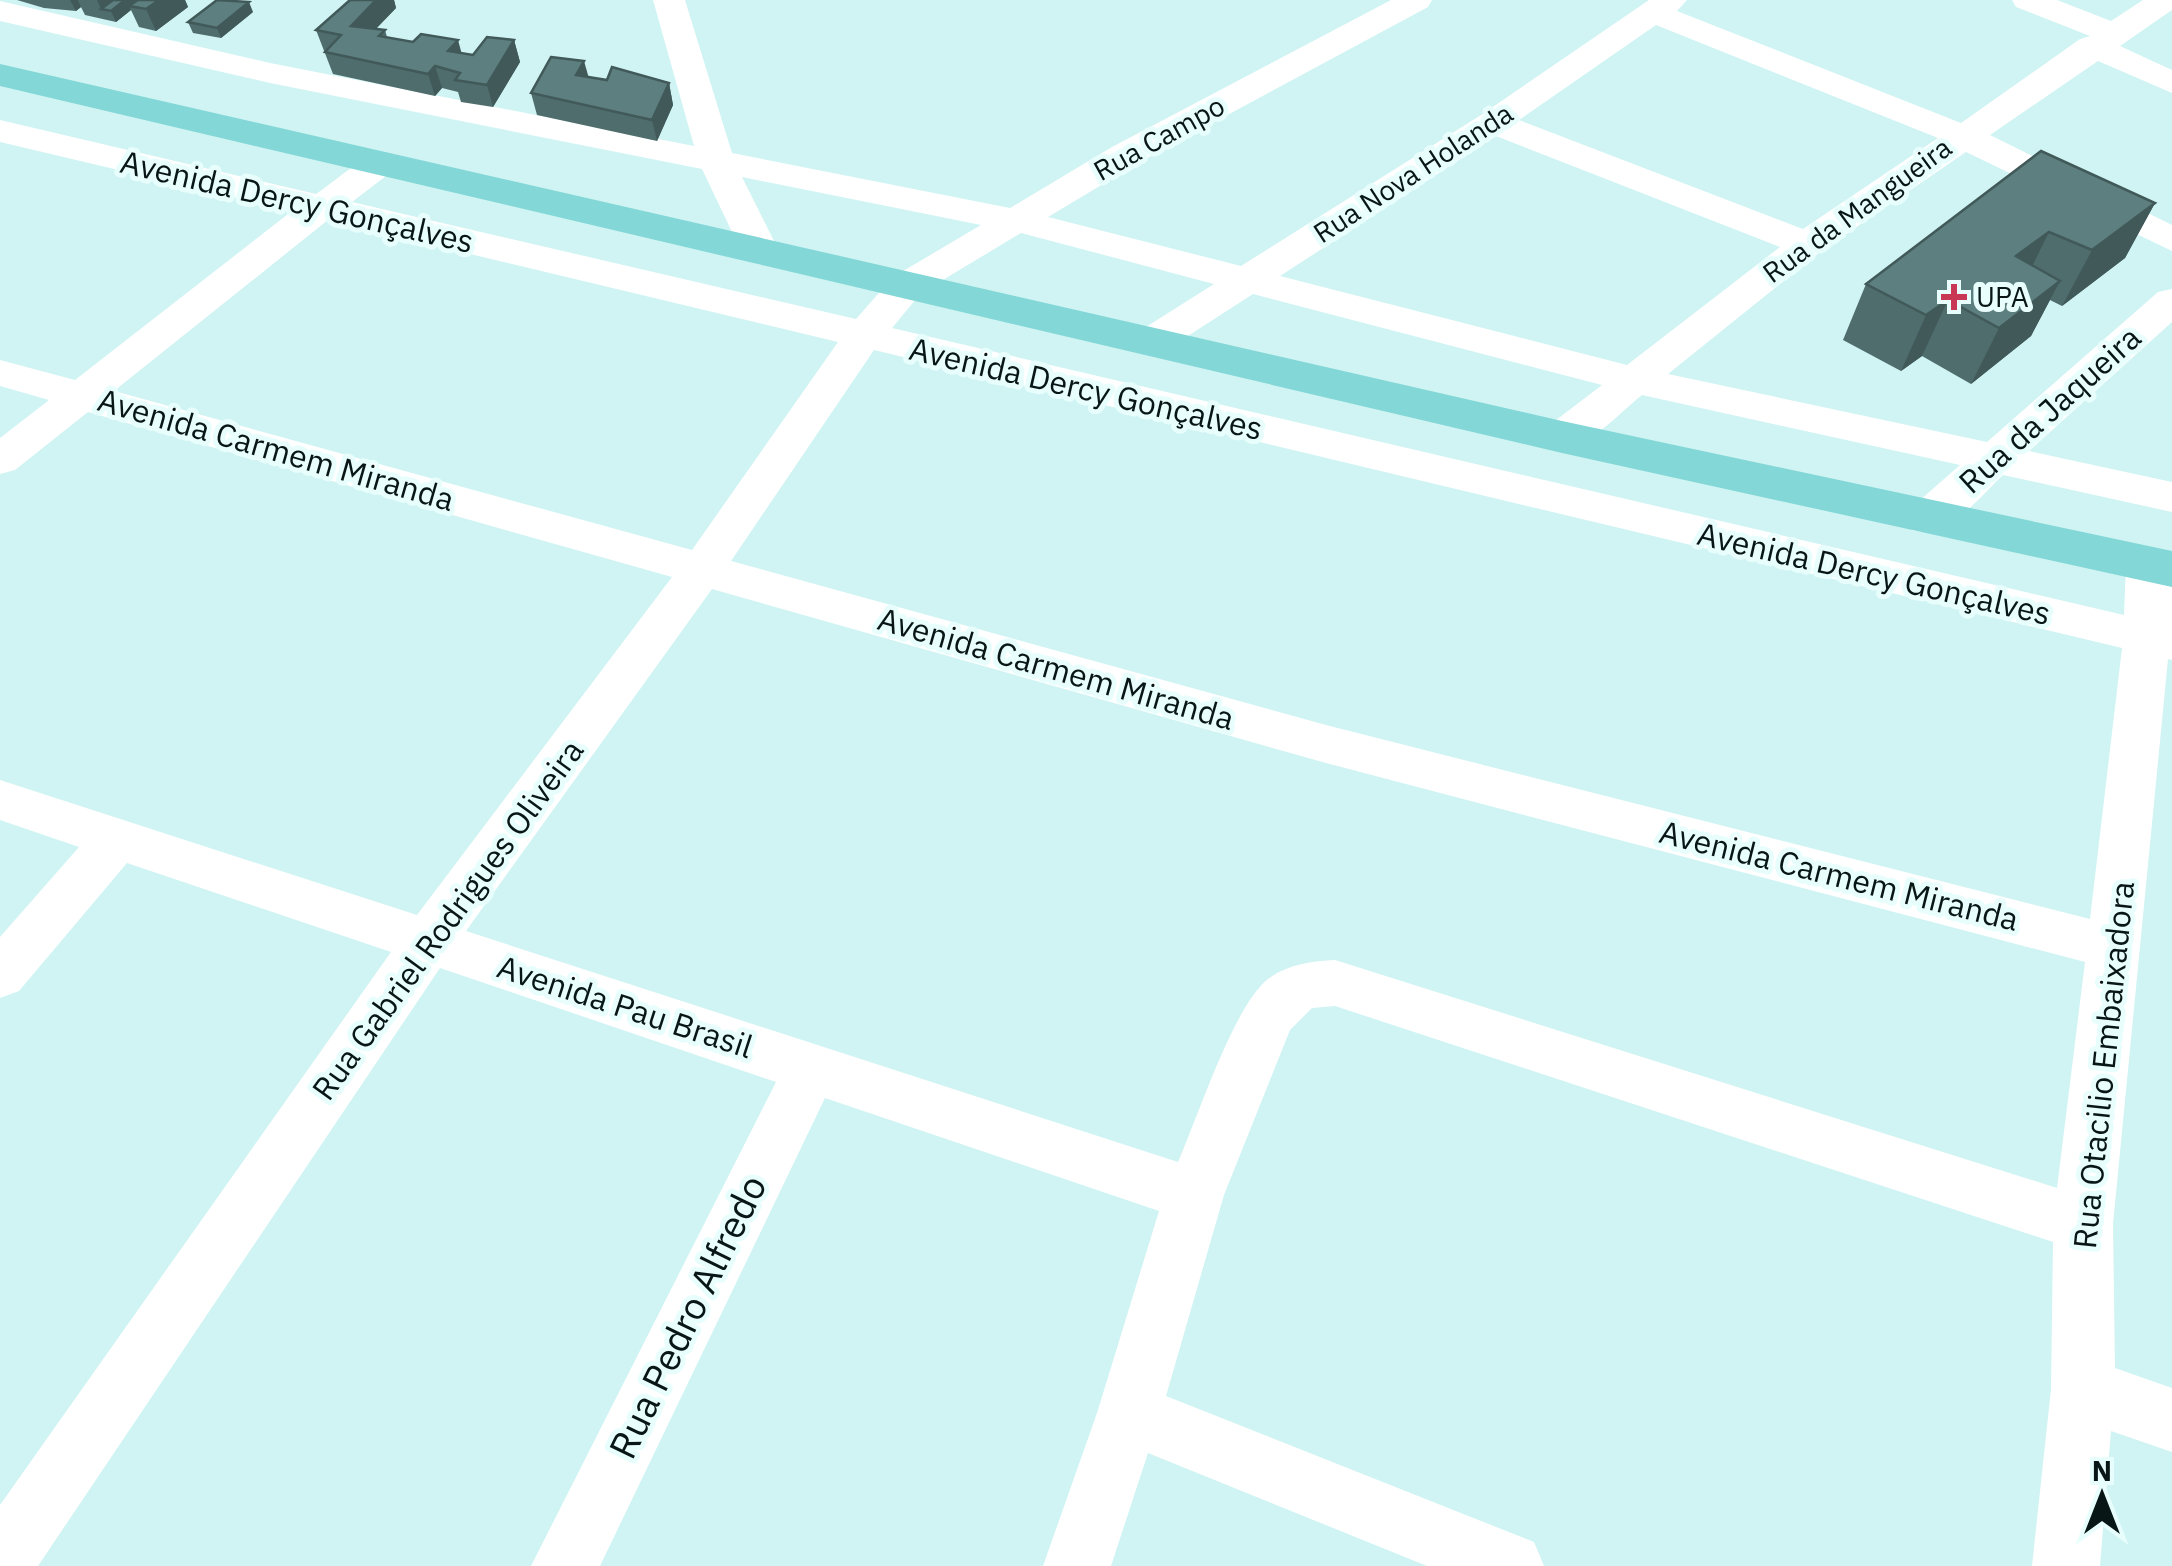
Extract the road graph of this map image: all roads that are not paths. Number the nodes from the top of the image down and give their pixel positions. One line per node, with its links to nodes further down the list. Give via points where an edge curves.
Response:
1 (668, 0): 14 (street)
2 (1416, 0): 16 (street, Rua Campo)
3 (2028, 0): 7 (street)
4 (2164, 0): 7 (street, Rua da Mangueira)
5 (1663, 6): 10 (street, Rua Nova Holanda); 12 (street)
6 (0, 11): 14 (street)
7 (2102, 40): 9 (street); 12 (street, Rua da Mangueira)
8 (0, 75): 13 (main road)
9 (2172, 83)
10 (1493, 122): 18 (street); 20 (street, Rua Nova Holanda)
11 (0, 131): 15 (street, Avenida Dercy Gonçalves)
12 (1961, 135): 17 (street); 18 (street, Rua da Mangueira)
13 (385, 162): 15 (street); 19 (main road)
14 (717, 163): 16 (street); 19 (street)
15 (320, 208): 23 (street, Avenida Dercy Gonçalves); 27 (street)
16 (1015, 220): 20 (street); 21 (street, Rua Campo)
17 (2172, 240)
18 (1806, 244): 26 (street, Rua da Mangueira)
19 (761, 253): 21 (main road)
20 (1248, 280): 24 (street, Rua Nova Holanda); 26 (street)
21 (907, 285): 23 (street, Rua Gabriel Rodrigues Oliveira); 24 (main road)
22 (2172, 301): 29 (street, Rua da Jaqueira)
23 (862, 336): 34 (street, Rua Gabriel Rodrigues Oliveira); 35 (street, Avenida Dercy Gonçalves)
24 (1152, 340): 28 (main road)
25 (0, 374): 27 (street, Avenida Carmem Miranda)
26 (1634, 380): 28 (street, Rua da Mangueira); 29 (street)
27 (80, 395): 30 (street); 34 (street, Avenida Carmem Miranda)
28 (1562, 437): 32 (main road)
29 (1996, 458): 31 (street); 32 (street, Rua da Jaqueira)
30 (0, 460)
31 (2172, 497)
32 (1927, 519): 33 (main road)
33 (2160, 566): 35 (street, Rua Otacilio Embaixadora)
34 (701, 571): 38 (street, Rua Gabriel Rodrigues Oliveira); 39 (street, Avenida Carmem Miranda, via 1326,744)
35 (2160, 640): 39 (street, Rua Otacilio Embaixadora)
36 (0, 800): 37 (street, Avenida Pau Brasil)
37 (117, 839): 38 (street, Avenida Pau Brasil); 40 (street)
38 (428, 942): 41 (street, Avenida Pau Brasil); 47 (street, Rua Gabriel Rodrigues Oliveira)
39 (2116, 948): 43 (street, Rua Otacilio Embaixadora)
40 (0, 975)
41 (811, 1069): 42 (street, Avenida Pau Brasil); 48 (street, Rua Pedro Alfredo)
42 (1194, 1196): 43 (street, via 1268,1016 1284,994 1334,983); 45 (street)
43 (2084, 1224): 44 (street, Rua Otacilio Embaixadora)
44 (2083, 1389): 46 (street); 51 (street, Rua Otacilio Embaixadora)
45 (1129, 1413): 49 (street); 50 (street)
46 (2172, 1420)
47 (0, 1563)
48 (564, 1566)
49 (1078, 1566)
50 (1510, 1566)
51 (2066, 1566)

